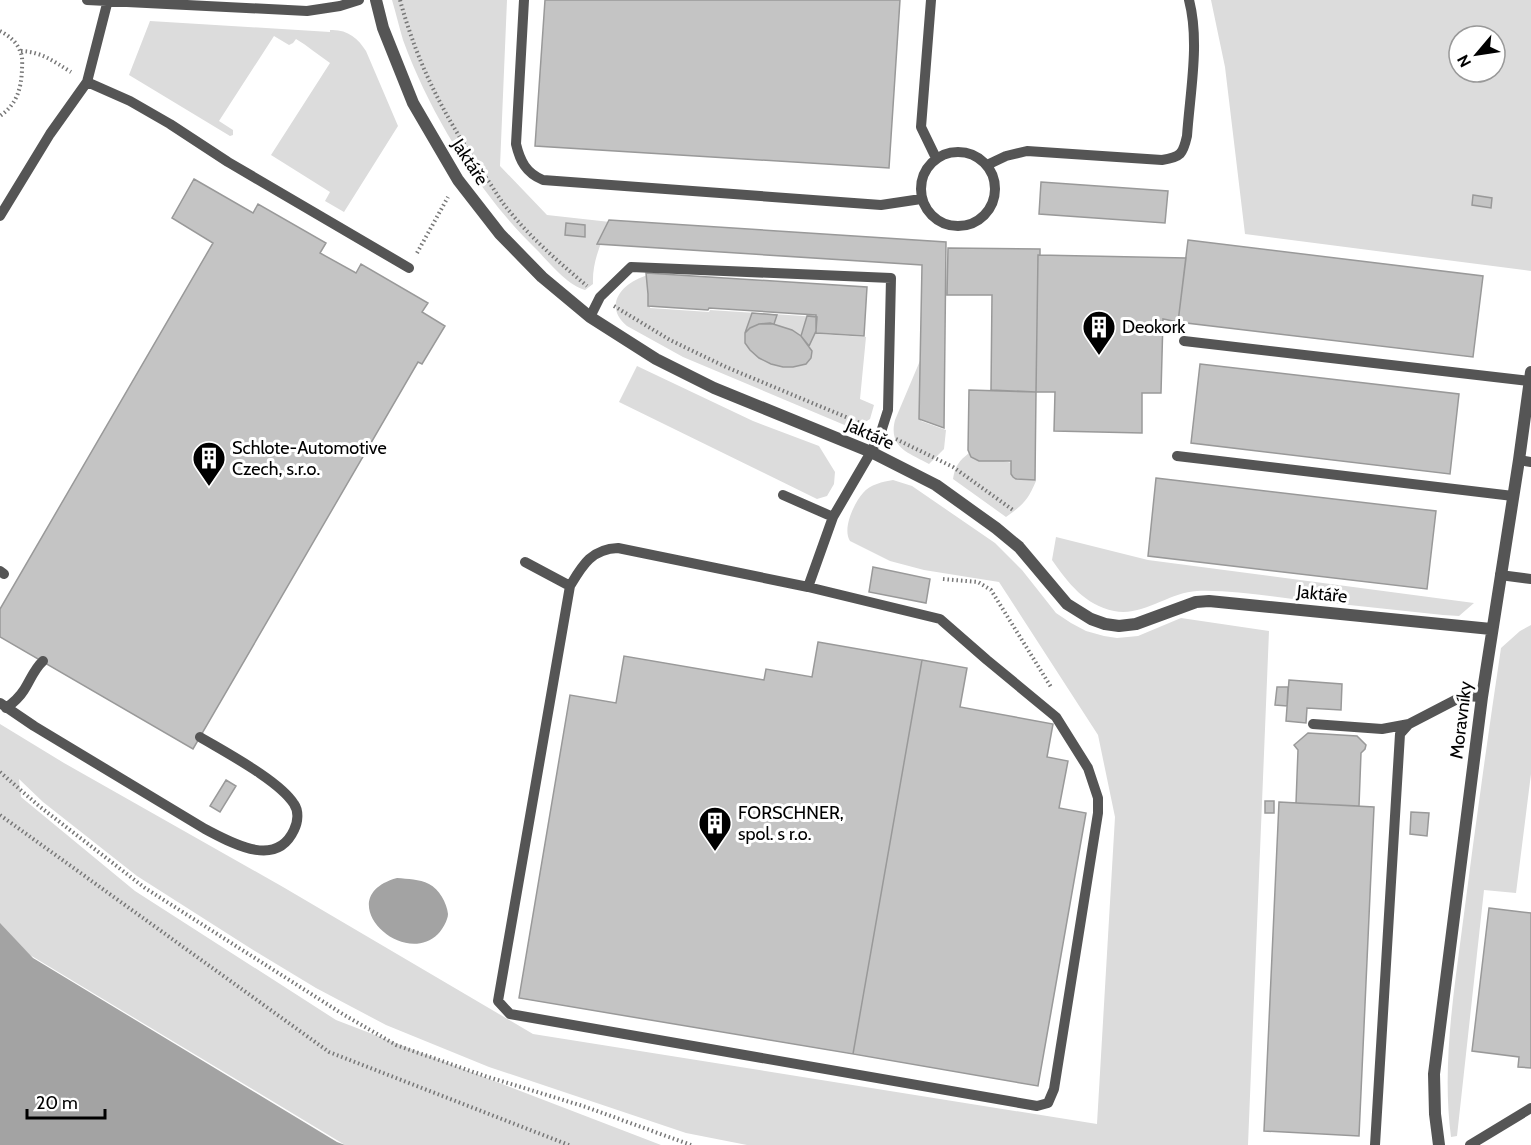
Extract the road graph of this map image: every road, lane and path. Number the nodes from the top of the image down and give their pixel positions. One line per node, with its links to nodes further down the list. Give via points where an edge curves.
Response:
1 (87, 0): 8 (lane)
2 (359, 0): 8 (lane, via 307,11)
3 (376, 0): 16 (street, Jaktáře, via 413,103)
4 (400, 0): 14 (path, via 430,84)
5 (524, 0): 17 (lane, via 516,144 519,157 534,177 881,205)
6 (931, 0): 13 (lane, via 921,127)
7 (1189, 0): 15 (lane, via 1195,35 1187,136 1180,155 1162,160 1027,151)
8 (108, 1): 11 (lane)
9 (0, 31): 10 (path)
10 (21, 51): 11 (path, via 46,56); 12 (path, via 21,87)
11 (87, 82): 18 (lane); 19 (lane, via 160,118)
12 (0, 116)
13 (936, 158): 15 (lane, via 954,151 968,152); 17 (lane, via 923,173)
14 (474, 159): 16 (path); 20 (path, via 510,213)
15 (987, 165): 17 (lane, via 993,176 993,200 980,219 969,225 945,224 935,219)
16 (458, 180): 19 (path); 21 (street, Jaktáře, via 500,234 542,277)
17 (921, 199)
18 (0, 216)
19 (409, 268)
20 (600, 297): 21 (lane); 24 (path, via 670,340); 24 (lane, via 631,267 891,278 888,410)
21 (590, 317): 25 (street, Jaktáře, via 656,359 714,388)
22 (1184, 341): 23 (lane)
23 (1530, 377): 27 (street, Moravníky)
24 (881, 432): 25 (lane); 30 (path, via 953,466)
25 (871, 452): 31 (lane); 38 (street, Jaktáře, via 936,485 996,528 1019,547 1067,604 1105,624 1136,624 1197,602 1209,602)
26 (1177, 456): 29 (lane)
27 (1525, 461): 29 (street, Moravníky)
28 (783, 495): 31 (lane)
29 (1513, 496): 33 (street, Moravníky)
30 (1012, 510)
31 (833, 517): 37 (lane)
32 (525, 562): 36 (lane)
33 (1500, 575): 35 (lane); 38 (street, Moravníky)
34 (943, 579): 42 (path, via 978,582 991,590 1054,691)
35 (1531, 579)
36 (570, 586): 37 (lane, via 591,557 607,548 618,548); 42 (lane, via 498,1001 510,1014 1037,1106 1048,1103 1054,1089 1098,813 1098,798 1088,768)
37 (808, 586): 42 (lane, via 940,619)
38 (1491, 629): 40 (street, Moravníky)
39 (43, 661): 41 (lane, via 23,692)
40 (1482, 697): 44 (lane, via 1463,696); 52 (street, Moravníky, via 1434,1074)
41 (3, 706): 45 (lane, via 234,844 260,852 284,844 295,830 296,806 261,775)
42 (1051, 712)
43 (1313, 724): 44 (lane, via 1382,729)
44 (1409, 724): 51 (lane, via 1400,734)
45 (200, 737)
46 (0, 772): 50 (path, via 145,888 396,1045)
47 (0, 815): 49 (path, via 328,1052)
48 (1531, 1108): 53 (lane)
49 (569, 1145)
50 (691, 1145)
51 (1375, 1145)
52 (1439, 1145)
53 (1470, 1145)

